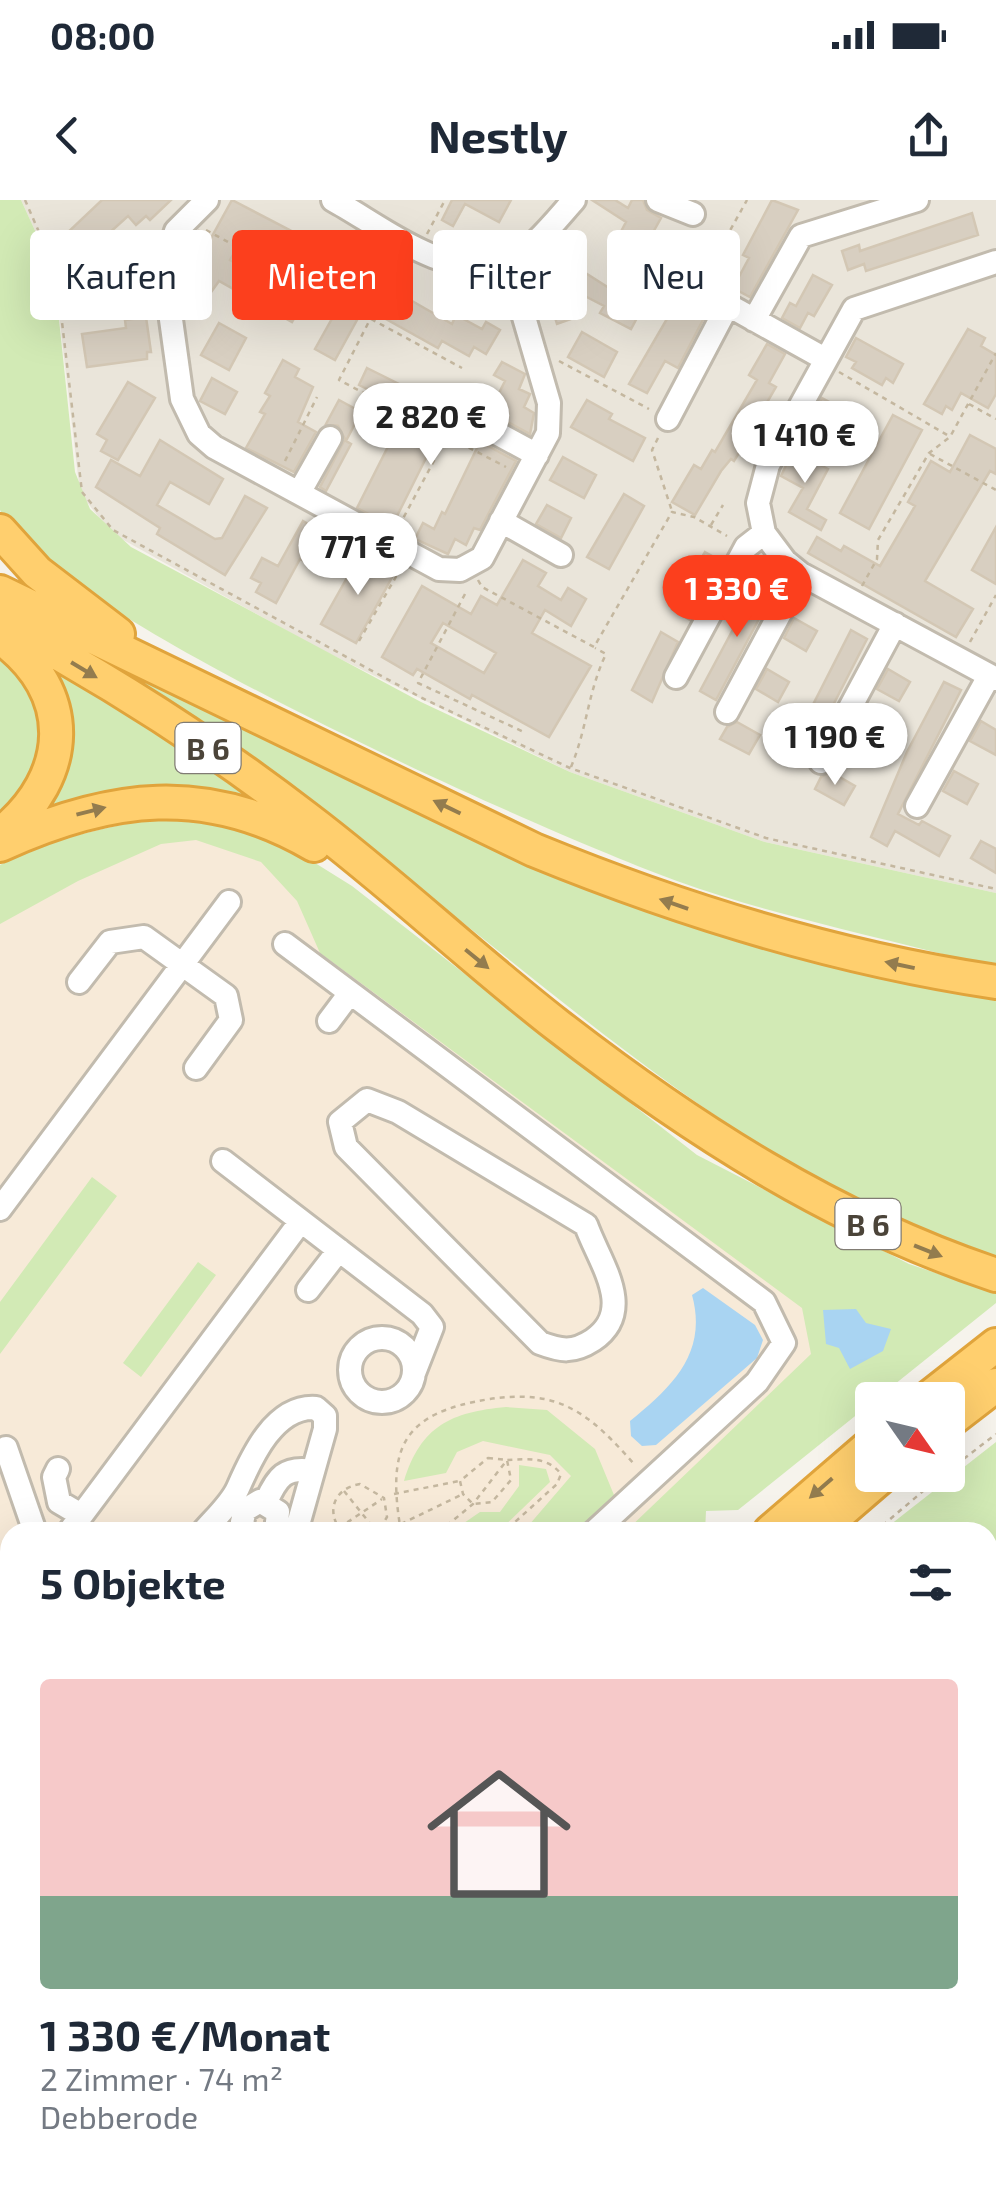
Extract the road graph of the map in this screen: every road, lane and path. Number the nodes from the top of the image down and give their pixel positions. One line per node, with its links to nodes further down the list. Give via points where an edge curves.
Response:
1 (25, 200): 68 (path, via 56,271 82,492 102,520 316,643)
2 (207, 200): 11 (street)
3 (333, 200): 9 (street)
4 (445, 200): 14 (path)
5 (574, 200): 12 (street)
6 (658, 200): 10 (street)
7 (747, 200): 13 (path)
8 (917, 200): 23 (street, via 802,236)
9 (356, 212): 11 (path, via 316,290); 14 (street)
10 (693, 214)
11 (187, 220): 39 (street, via 168,246 164,269 188,417 214,447)
12 (542, 230)
13 (730, 230)
14 (415, 245): 15 (path); 16 (street)
15 (413, 248)
16 (433, 252)
17 (996, 262): 25 (street, via 863,302)
18 (740, 312): 23 (street)
19 (369, 320): 38 (path, via 339,380)
20 (372, 320): 27 (path)
21 (525, 320): 26 (street)
22 (720, 320): 32 (street)
23 (754, 320): 25 (street)
24 (996, 353): 29 (path)
25 (824, 361): 33 (path); 47 (street, via 760,484)
26 (538, 364): 32 (path, via 554,358); 36 (street, via 550,418)
27 (462, 368)
28 (317, 397): 39 (path)
29 (968, 404): 31 (path); 33 (path)
30 (465, 416): 36 (street)
31 (996, 418)
32 (668, 419): 43 (path, via 652,450)
33 (950, 437): 35 (path)
34 (330, 438): 41 (street)
35 (928, 453): 40 (path); 55 (path, via 878,540 877,558)
36 (537, 455): 38 (street)
37 (436, 457): 48 (path)
38 (525, 478): 44 (street)
39 (275, 480): 41 (street)
40 (996, 490)
41 (299, 493): 48 (street)
42 (723, 505): 45 (path)
43 (672, 512): 45 (path); 60 (path)
44 (501, 522): 49 (street); 50 (street, via 482,558)
45 (710, 526): 47 (path)
46 (0, 531): 63 (highway, via 37,572)
47 (755, 540): 51 (street); 62 (street)
48 (399, 549): 50 (street, via 439,569); 59 (path)
49 (561, 555)
50 (470, 566): 60 (path, via 482,587)
51 (801, 574): 55 (street); 65 (street)
52 (0, 592): 63 (highway, B 6)
53 (466, 594): 66 (path, via 418,683)
54 (996, 595): 61 (path)
55 (853, 602): 57 (street)
56 (0, 621): 73 (highway, B 6, one-way to 73, via 200,742 308,819)
57 (894, 624): 61 (street); 67 (street)
58 (0, 637): 70 (highway, via 32,664 56,722 53,768 44,790)
59 (360, 641)
60 (594, 647): 68 (path, via 606,654)
61 (960, 660): 64 (street)
62 (676, 676)
63 (172, 677): 78 (highway, B 6, one-way to 63, via 768,933 610,881)
64 (992, 678): 69 (street)
65 (727, 712)
66 (526, 732)
67 (821, 762)
68 (570, 768): 72 (path, via 766,838)
69 (918, 806)
70 (0, 835)
71 (0, 846): 73 (highway, one-way to 73, via 45,825 122,804 218,806 283,827)
72 (996, 888)
73 (401, 898): 88 (highway, B 6, one-way to 88, via 555,1024 691,1122 874,1228)
74 (229, 902): 76 (street)
75 (285, 944): 79 (street)
76 (182, 965): 77 (street, via 144,936 110,942); 81 (street, via 226,996 230,1020); 84 (street)
77 (79, 982)
78 (996, 982)
79 (350, 992): 80 (street); 83 (street)
80 (329, 1021)
81 (196, 1068)
82 (223, 1161): 85 (street)
83 (617, 1192): 86 (street); 105 (street, via 764,1302 784,1342 756,1382)
84 (0, 1209)
85 (301, 1222): 87 (street); 117 (street)
86 (586, 1225): 86 (street, via 614,1284 615,1308 604,1332 562,1351 540,1344 366,1168 346,1147 340,1122 367,1100 398,1112)
87 (338, 1250): 89 (street); 90 (street)
88 (996, 1274)
89 (308, 1290)
90 (406, 1302): 91 (street); 93 (street, via 432,1326)
91 (362, 1344): 93 (street, via 382,1337 402,1344); 93 (street, via 349,1372 366,1398 397,1398)
92 (996, 1345): 94 (highway)
93 (414, 1373)
94 (949, 1382)
95 (996, 1384): 96 (highway)
96 (965, 1409)
97 (996, 1434): 99 (path)
98 (6, 1448): 115 (street)
99 (965, 1458)
100 (855, 1459): 127 (highway, one-way to 127)
101 (507, 1460): 104 (path, via 488,1458); 112 (path); 112 (path, via 511,1480 492,1502); 125 (path, via 545,1460 561,1474)
102 (58, 1469): 116 (street, via 60,1502)
103 (313, 1472): 114 (street); 114 (street, via 284,1472); 114 (street, via 324,1416 299,1407 243,1471)
104 (460, 1481): 109 (path); 110 (path)
105 (650, 1481): 109 (path, via 572,1409 516,1396 457,1404 428,1416 398,1456); 126 (street)
106 (343, 1490): 111 (path, via 360,1484); 113 (path); 118 (path, via 333,1504)
107 (863, 1492): 128 (highway)
108 (922, 1492): 129 (path)
109 (394, 1494): 122 (path)
110 (462, 1494): 112 (path); 123 (path)
111 (384, 1498): 113 (path); 121 (path)
112 (474, 1504): 124 (path)
113 (361, 1512): 119 (path); 120 (path)
114 (267, 1519)
115 (31, 1522)
116 (74, 1522)
117 (76, 1522)
118 (338, 1522)
119 (350, 1522)
120 (370, 1522)
121 (384, 1522)
122 (399, 1522)
123 (403, 1522)
124 (452, 1522)
125 (515, 1522)
126 (605, 1522)
127 (782, 1522)
128 (829, 1522)
129 (888, 1522)

